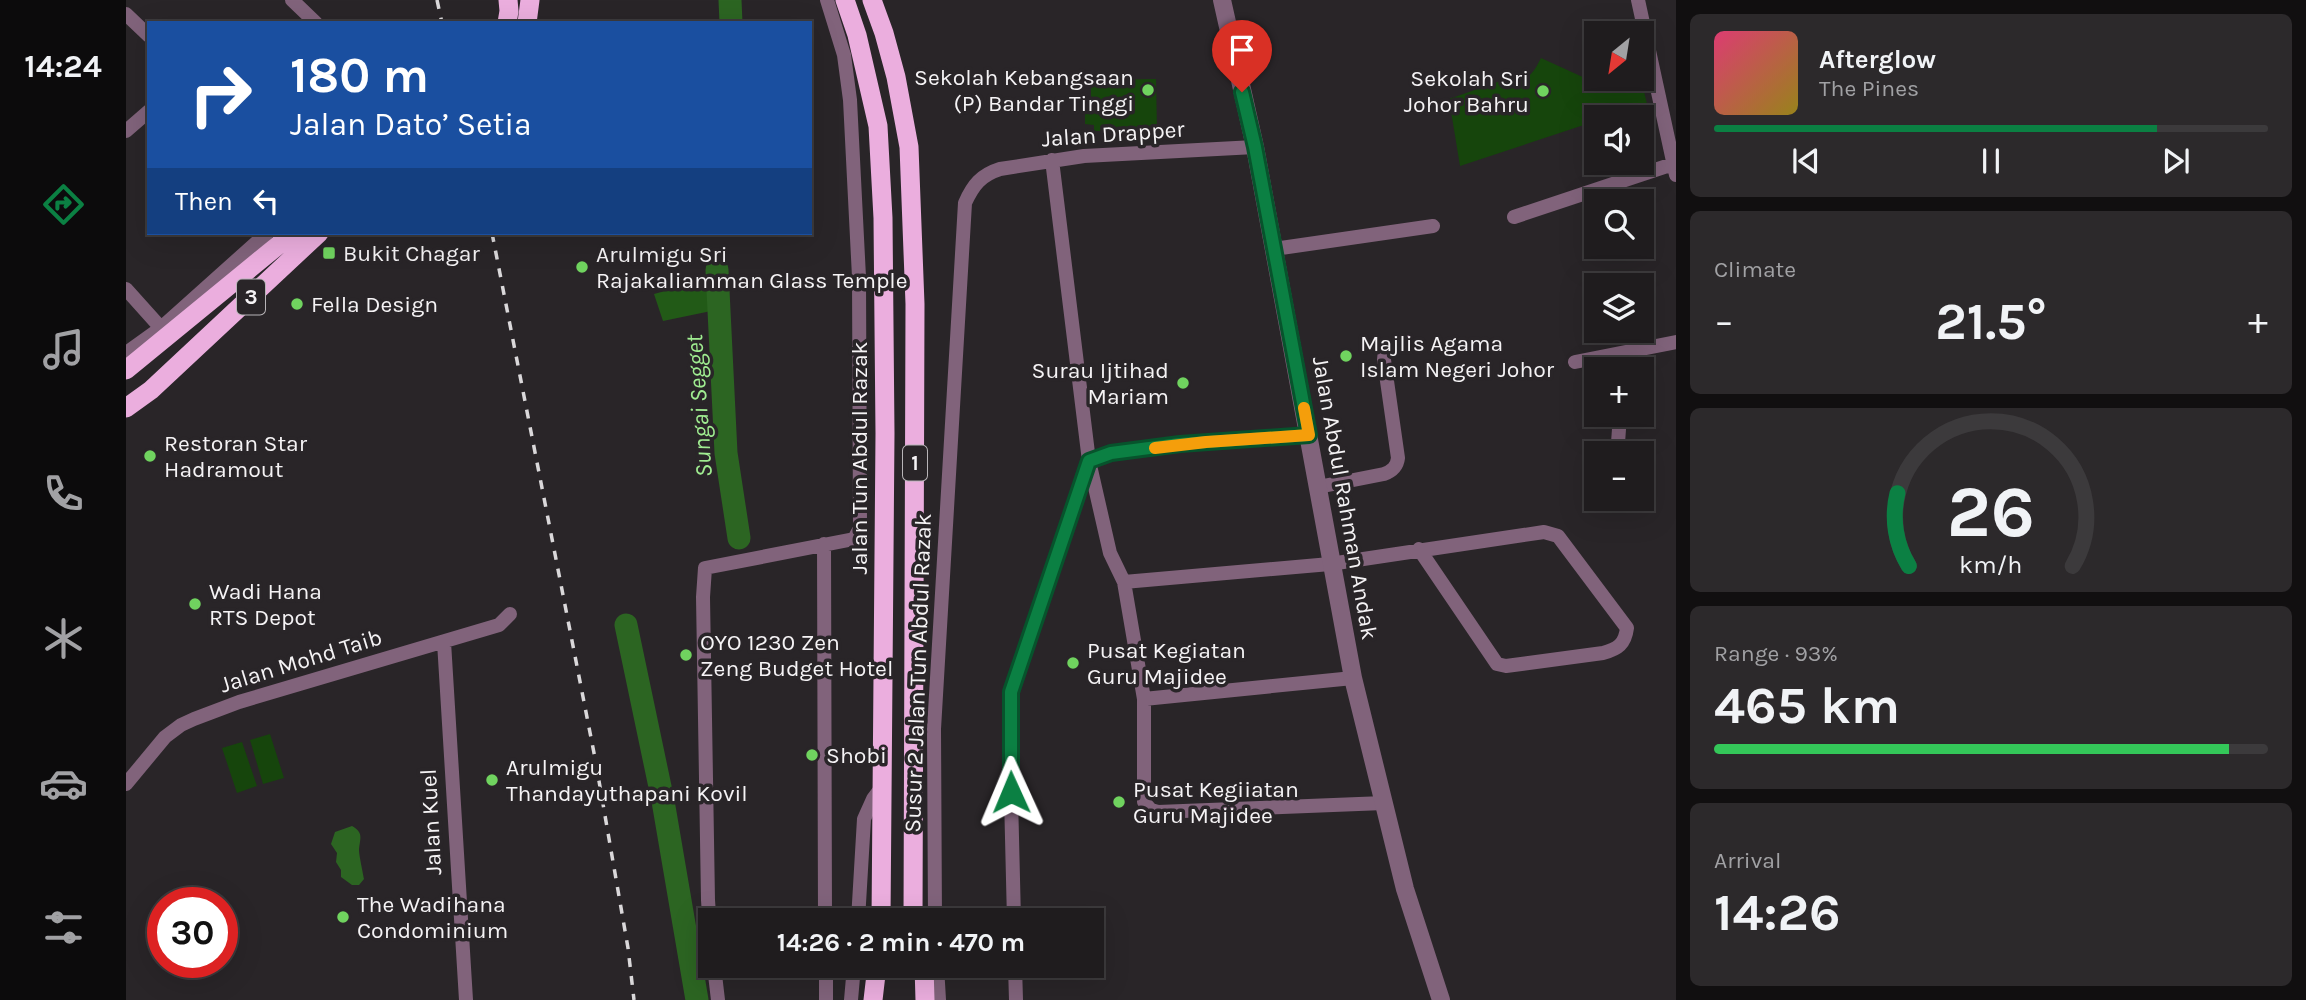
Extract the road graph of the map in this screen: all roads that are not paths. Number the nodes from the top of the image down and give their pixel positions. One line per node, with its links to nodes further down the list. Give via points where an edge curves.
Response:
1 (292, 0): 10 (street)
2 (508, 0): 11 (highway)
3 (530, 0): 12 (highway)
4 (827, 0): 23 (street, via 844,55 850,100)
5 (845, 0): 21 (highway, Jalan Tun Abdul Razak / 1, via 878,126)
6 (872, 0): 56 (highway, 1, via 884,33 909,147 915,304)
7 (1223, 0): 16 (street, Jalan Abdul Rahman Andak)
8 (1637, 0): 18 (street)
9 (126, 14): 13 (street)
10 (314, 21)
11 (507, 21)
12 (527, 21)
13 (147, 34)
14 (147, 113): 15 (street)
15 (126, 131)
16 (1255, 147): 17 (street, Jalan Drapper); 27 (street, Jalan Abdul Rahman Andak)
17 (1052, 160): 19 (street, Jalan Drapper, via 1000,169); 43 (street)
18 (1675, 170): 20 (street)
19 (978, 180): 63 (street, Susur 2 Jalan Tun Abdul Razak, via 965,203 962,232 934,729)
20 (1514, 217)
21 (883, 218): 23 (street); 30 (highway, Jalan Tun Abdul Razak / 1)
22 (1433, 226): 27 (street)
23 (857, 234): 31 (street)
24 (265, 235): 33 (street)
25 (291, 235): 28 (highway, 3)
26 (317, 235): 29 (highway, 3)
27 (1274, 249): 42 (street, Jalan Abdul Rahman Andak)
28 (265, 256): 29 (highway, via 278,258); 40 (highway, 3)
29 (279, 271): 41 (highway, 3)
30 (884, 281): 31 (street); 54 (highway, Jalan Tun Abdul Razak / 1)
31 (859, 282): 45 (street, via 860,528 854,539)
32 (126, 289): 33 (street)
33 (162, 328): 36 (street)
34 (1406, 342): 44 (street, via 1385,350 1384,360 1397,464 1384,474)
35 (1676, 342): 37 (street)
36 (126, 353)
37 (1630, 357)
38 (1575, 362): 39 (street)
39 (1584, 362)
40 (126, 370)
41 (126, 408)
42 (1309, 435): 43 (street, via 1180,444 1111,453); 44 (street, Jalan Abdul Rahman Andak)
43 (1089, 461): 48 (street, via 1110,553); 64 (street, via 1011,692)
44 (1318, 487): 47 (street, Jalan Abdul Rahman Andak)
45 (824, 544): 57 (street, via 705,568); 58 (street)
46 (1419, 549): 46 (street, via 1544,532 1558,536 1627,628 1623,643 1603,653 1497,664); 47 (street)
47 (1330, 564): 48 (street); 51 (street, Jalan Abdul Rahman Andak)
48 (1124, 582): 52 (street)
49 (510, 614): 50 (street, Jalan Mohd Taib, via 499,625)
50 (444, 642): 53 (street, Jalan Mohd Taib, via 239,702 181,725 165,737); 74 (street, Jalan Kuel)
51 (1353, 678): 52 (street); 55 (street, Jalan Abdul Rahman Andak)
52 (1144, 699): 55 (street, via 1144,802 1151,810)
53 (126, 784)
54 (883, 786): 59 (street, via 864,819); 60 (highway, Jalan Tun Abdul Razak / 1)
55 (1384, 803): 84 (street, Jalan Abdul Rahman Andak, via 1405,889)
56 (914, 897): 61 (highway, 1); 62 (highway)
57 (709, 908)
58 (825, 908)
59 (859, 908)
60 (881, 908)
61 (914, 908)
62 (917, 908)
63 (935, 908)
64 (1014, 908)
65 (715, 978): 75 (street)
66 (825, 978): 76 (street)
67 (853, 978): 77 (street)
68 (877, 978): 78 (highway)
69 (880, 978): 79 (highway)
70 (913, 978): 80 (highway)
71 (924, 978): 81 (highway)
72 (938, 978): 82 (street)
73 (1015, 978): 83 (street)
74 (466, 1000)
75 (718, 1000)
76 (826, 1000)
77 (851, 1000)
78 (873, 1000)
79 (881, 1000)
80 (913, 1000)
81 (925, 1000)
82 (939, 1000)
83 (1016, 1000)
84 (1441, 1000)

